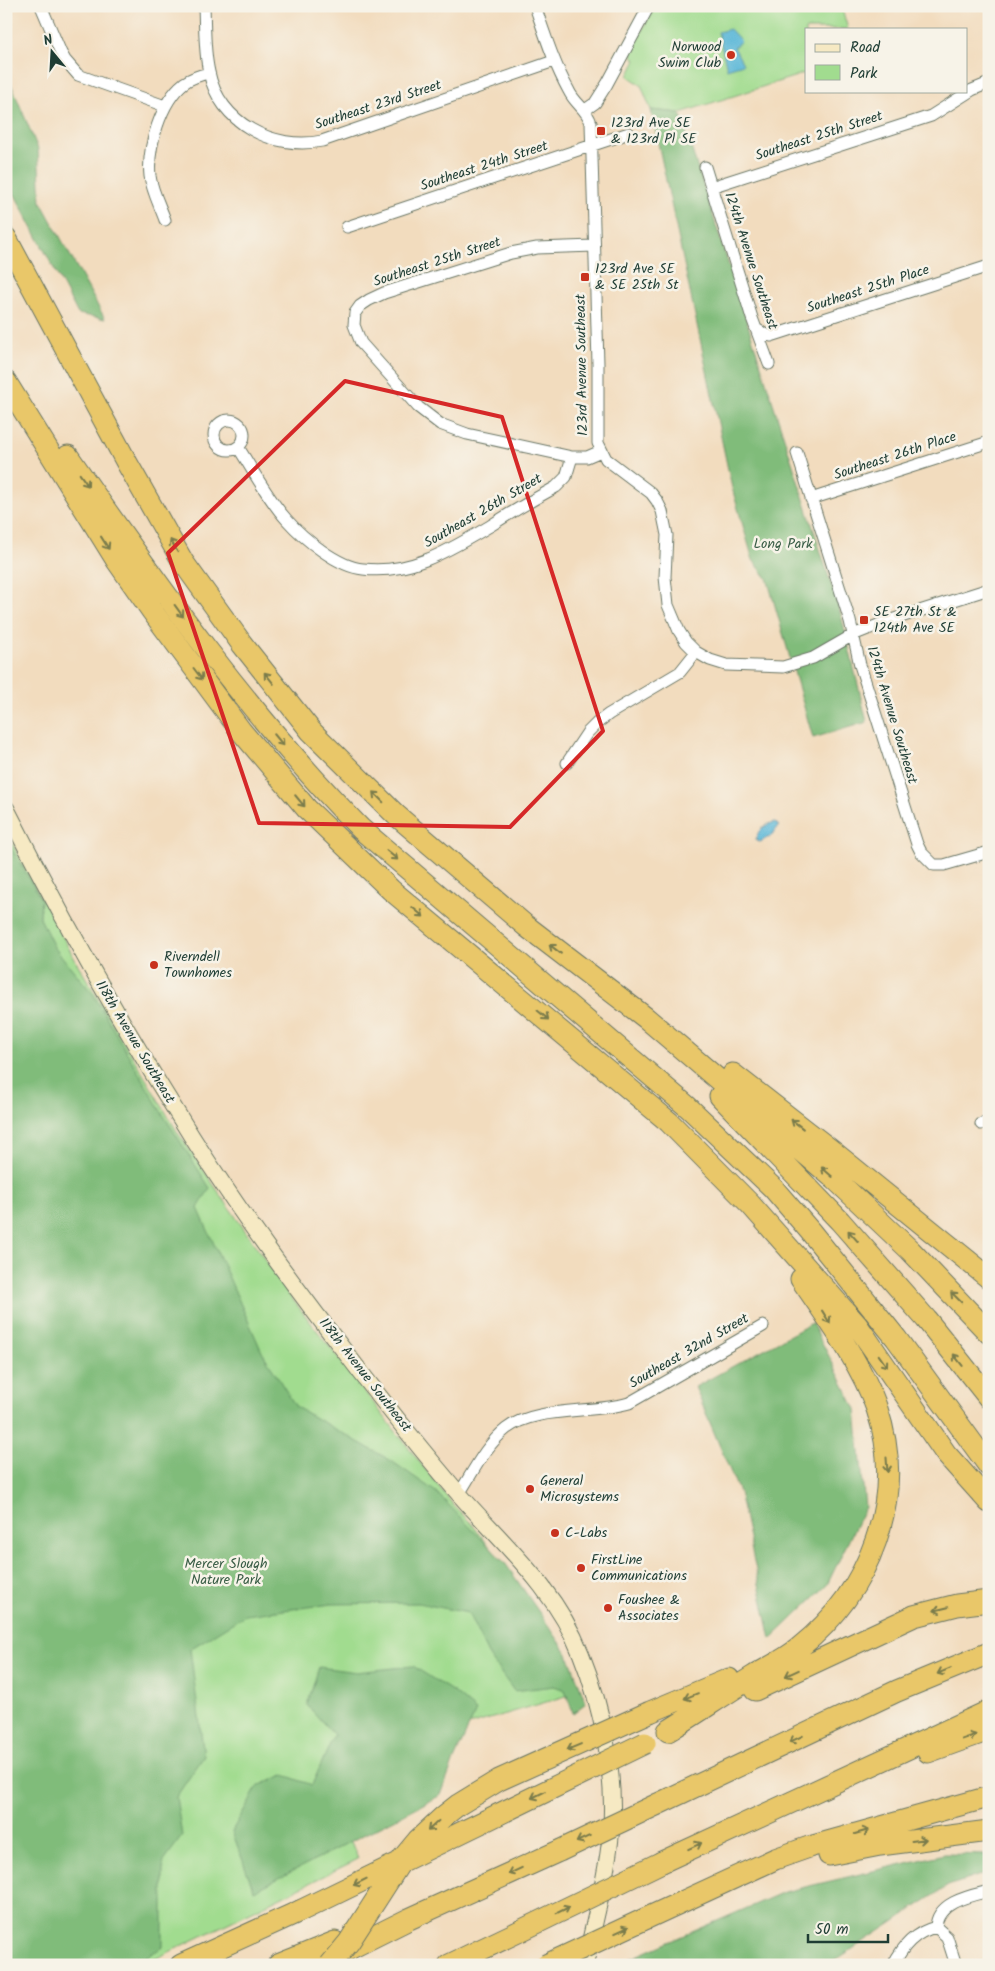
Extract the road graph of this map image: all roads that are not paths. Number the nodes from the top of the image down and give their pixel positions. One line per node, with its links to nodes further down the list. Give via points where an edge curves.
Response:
1 (41, 6): 8 (street, via 65,60 78,74)
2 (204, 6): 6 (street, Southeast 23rd Street)
3 (535, 6): 5 (street, 123rd Avenue Southeast)
4 (649, 6): 9 (street, via 595,102)
5 (554, 61): 6 (street, Southeast 23rd Street, via 306,144 279,141 239,122 220,98); 9 (street, 123rd Avenue Southeast, via 571,95)
6 (209, 73): 8 (street, via 184,83)
7 (989, 84): 13 (street, Southeast 25th Street, via 972,90 931,116)
8 (165, 106): 14 (street, via 158,124 150,170)
9 (585, 110): 11 (street, 123rd Avenue Southeast, via 591,123)
10 (629, 133): 11 (street, Southeast 24th Street)
11 (592, 145): 15 (street, Southeast 24th Street); 17 (street, 123rd Avenue Southeast)
12 (705, 168): 13 (street, 124th Avenue Southeast)
13 (711, 187): 19 (street, 124th Avenue Southeast)
14 (165, 220)
15 (347, 227)
16 (6, 238): 35 (highway, one-way to 16, via 396,815 311,731 242,644 183,562)
17 (594, 246): 25 (street, 123rd Avenue Southeast, via 597,437); 27 (street, Southeast 25th Street, via 536,248 511,253 384,293 360,306 355,313 354,325 361,343 418,406 440,424 467,434)
18 (989, 266): 19 (street, Southeast 25th Place, via 771,336)
19 (758, 330): 20 (street, 124th Avenue Southeast)
20 (769, 364)
21 (6, 368): 44 (highway, one-way to 44, via 205,647 316,783 361,829 688,1107 773,1188 896,1338)
22 (6, 382): 38 (highway, one-way to 38, via 143,598 241,731 307,809 391,890 670,1122)
23 (989, 442): 28 (street, Southeast 26th Place)
24 (238, 448): 27 (street, Southeast 26th Street, via 272,501 302,536 329,554 361,569 380,570 412,565 453,548 556,487 566,477)
25 (601, 451): 27 (street, via 587,457); 31 (street, 123rd Avenue Southeast, via 611,464 651,493 662,511 667,536 665,577 668,605 679,631)
26 (797, 453): 28 (street, 124th Avenue Southeast)
27 (572, 457)
28 (811, 499): 30 (street, 124th Avenue Southeast)
29 (989, 589): 30 (street, 123rd Avenue Southeast)
30 (853, 635): 31 (street, 123rd Avenue Southeast, via 813,658 783,667 726,665); 34 (street, 124th Avenue Southeast, via 922,852 934,865)
31 (696, 652): 32 (street, via 680,672 598,723 587,733)
32 (567, 763)
33 (6, 808): 45 (street, 118th Avenue Southeast, via 100,984 193,1139 282,1268)
34 (989, 852)
35 (593, 979): 36 (highway); 37 (highway, one-way to 35, via 711,1057)
36 (646, 1018): 42 (highway, one-way to 36, via 873,1214); 43 (highway, one-way to 36, via 926,1319 840,1221)
37 (836, 1154): 39 (highway); 40 (highway)
38 (750, 1204): 46 (highway, one-way to 46, via 857,1325 946,1454); 48 (highway, one-way to 48, via 817,1302 867,1384 885,1440 888,1469 881,1528 866,1568)
39 (989, 1264)
40 (989, 1278)
41 (763, 1326): 45 (street, Southeast 32nd Street, via 629,1403 613,1408 544,1414 507,1428 497,1437)
42 (989, 1333)
43 (989, 1398)
44 (988, 1465)
45 (459, 1494): 70 (street, 118th Avenue Southeast, via 514,1552 556,1605 576,1640 597,1702 611,1772 612,1830)
46 (989, 1502)
47 (989, 1601): 52 (highway, one-way to 52, via 906,1619)
48 (827, 1624): 52 (highway, via 798,1650); 66 (highway, one-way to 66, bridge, via 754,1668 499,1780 464,1800 418,1840 403,1858 349,1942)
49 (989, 1653): 59 (highway, one-way to 59, bridge, via 897,1691)
50 (989, 1711): 54 (highway)
51 (989, 1730): 54 (highway, one-way to 51)
52 (668, 1731): 58 (highway, one-way to 58, bridge)
53 (989, 1797): 57 (highway, one-way to 53, via 809,1847)
54 (728, 1831): 61 (highway, one-way to 54, bridge)
55 (989, 1831): 57 (highway, one-way to 55, via 773,1870 846,1851)
56 (989, 1891): 60 (street, via 955,1900 940,1915)
57 (686, 1900): 69 (highway, one-way to 57, bridge)
58 (300, 1911): 62 (highway); 63 (highway)
59 (409, 1919): 64 (highway, bridge, via 373,1928); 65 (highway, bridge)
60 (936, 1927): 71 (street, via 913,1937); 72 (street, via 946,1937)
61 (520, 1932): 67 (highway); 68 (highway)
62 (181, 1965)
63 (215, 1965)
64 (278, 1965)
65 (317, 1965)
66 (330, 1965)
67 (449, 1965)
68 (458, 1965)
69 (546, 1965)
70 (585, 1965)
71 (893, 1965)
72 (956, 1965)

